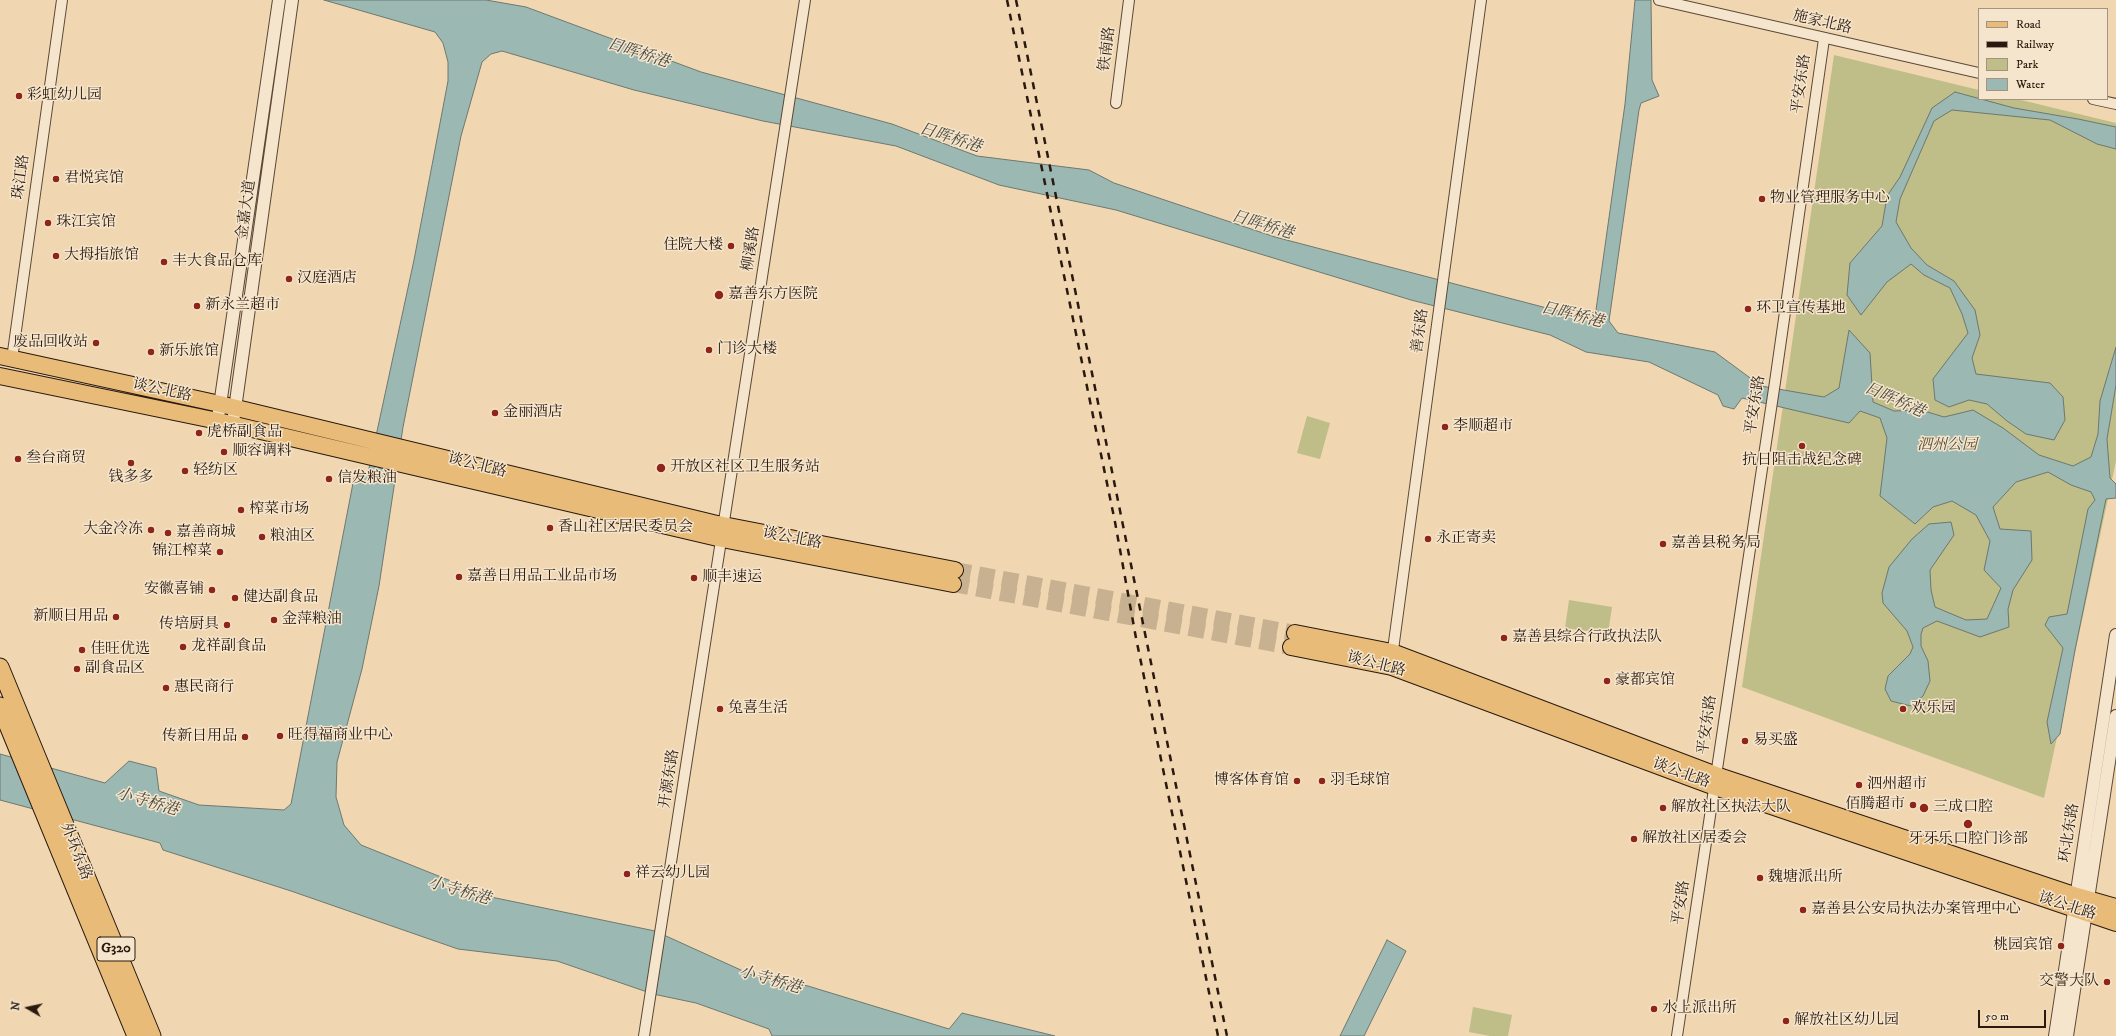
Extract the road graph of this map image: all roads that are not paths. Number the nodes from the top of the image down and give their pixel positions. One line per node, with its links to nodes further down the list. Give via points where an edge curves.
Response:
1 (62, 0): 13 (street, 珠江路)
2 (279, 0): 15 (street, 金嘉大道)
3 (805, 0): 18 (street, 柳溪路)
4 (1129, 0): 11 (street, 铁南路)
5 (1481, 0): 22 (street, 善东路)
6 (1662, 1): 8 (street, 施家北路)
7 (292, 2): 15 (street, 金嘉大道)
8 (1824, 39): 9 (street, 施家北路); 27 (street, 平安东路)
9 (1978, 74)
10 (2098, 100): 12 (street)
11 (1116, 103)
12 (2116, 104)
13 (6, 357): 15 (main road, 谈公北路)
14 (0, 376): 16 (main road, 谈公北路)
15 (228, 406): 16 (street, 金嘉大道); 17 (main road, 谈公北路)
16 (225, 423): 17 (main road, 谈公北路)
17 (367, 448): 18 (main road, 谈公北路)
18 (723, 532): 19 (main road, 谈公北路); 34 (street, 开源东路)
19 (954, 577)
20 (2116, 635): 29 (street, 环北东路)
21 (1293, 640): 22 (main road, 谈公北路)
22 (1392, 659): 27 (main road, 谈公北路)
23 (0, 667): 26 (highway, 外环东路 / G320)
24 (0, 706): 26 (highway, 外环东路 / G320)
25 (2116, 716): 29 (street, 环北东路)
26 (15, 722): 28 (highway, 外环东路 / G320)
27 (1716, 781): 29 (main road, 谈公北路); 35 (street, 平安路)
28 (72, 863): 32 (highway, 外环东路 / G320); 33 (highway, 外环东路 / G320)
29 (2081, 905): 30 (main road, 谈公北路); 31 (main road, 谈公北路); 36 (street, 环北东路); 37 (street, 环北东路)
30 (2116, 907)
31 (2116, 923)
32 (136, 1036)
33 (152, 1036)
34 (644, 1036)
35 (1677, 1036)
36 (2055, 1036)
37 (2067, 1036)

